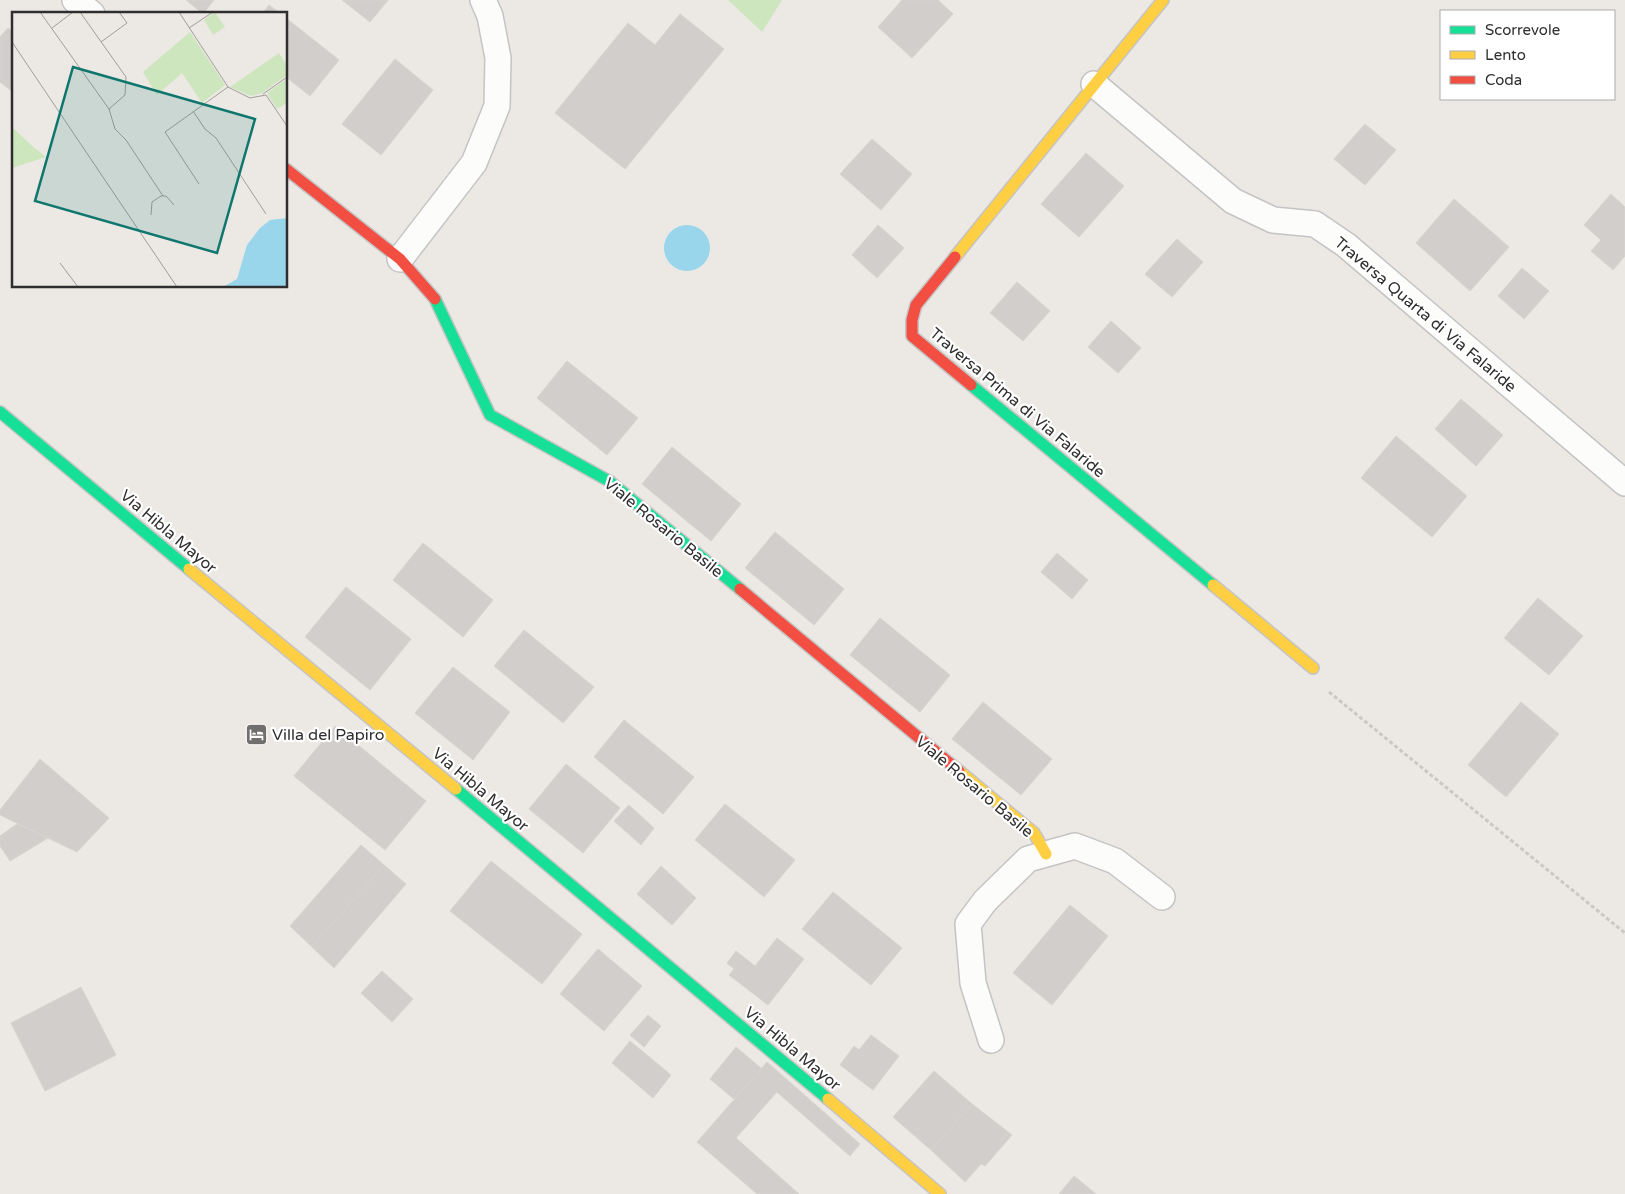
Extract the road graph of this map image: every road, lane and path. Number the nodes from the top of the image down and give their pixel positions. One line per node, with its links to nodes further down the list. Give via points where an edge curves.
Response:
1 (75, 0): 4 (street)
2 (482, 0): 7 (street, via 490,16 498,58 497,106 474,163)
3 (1163, 0): 5 (street, Traversa Prima di Via Falaride)
4 (90, 12)
5 (1094, 84): 9 (street, Traversa Quarta di Via Falaride, via 1233,201 1274,220 1315,224 1346,245); 10 (street, Traversa Prima di Via Falaride, via 916,305 912,336)
6 (288, 171): 7 (street, Viale Rosario Basile)
7 (400, 259): 11 (street, Viale Rosario Basile, via 435,299 490,415 609,481 1034,833)
8 (0, 412): 15 (street, Via Hibla Mayor, via 734,1019)
9 (1625, 483)
10 (1313, 668): 13 (path, via 1330,694)
11 (1046, 854): 12 (street, via 1075,846 1115,862); 14 (street, via 1028,858 985,901 968,924 973,983)
12 (1162, 897)
13 (1625, 933)
14 (992, 1040)
15 (940, 1194)

